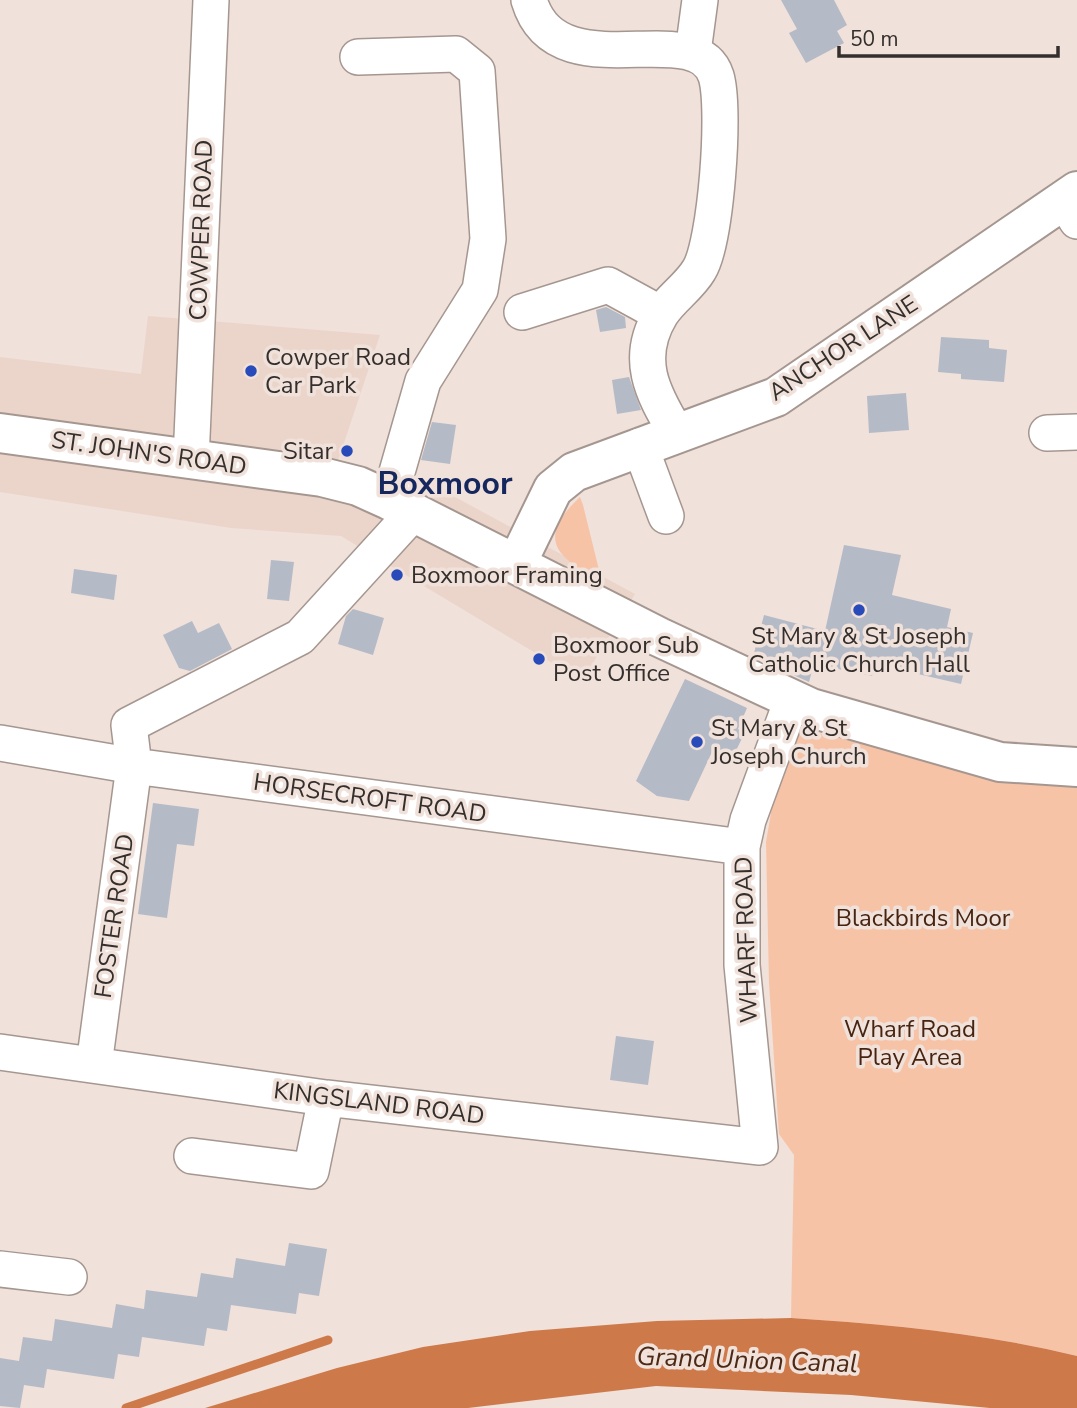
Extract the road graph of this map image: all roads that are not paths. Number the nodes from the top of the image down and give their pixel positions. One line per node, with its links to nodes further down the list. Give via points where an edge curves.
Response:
1 (211, 0): 12 (street, COWPER ROAD)
2 (529, 0): 4 (street, via 537,22 566,44 610,51)
3 (700, 0): 4 (street)
4 (693, 52): 8 (street, via 707,59 716,76 720,101 715,216 700,269)
5 (358, 57): 13 (street, via 456,54 477,71 488,239 480,290 423,382)
6 (1073, 204): 9 (street, ANCHOR LANE, via 776,397)
7 (522, 312): 8 (street, via 608,285)
8 (661, 314): 9 (street, via 646,349 653,396)
9 (676, 432): 11 (street, ANCHOR LANE)
10 (0, 433): 12 (street, ST. JOHN'S ROAD)
11 (640, 446): 14 (street); 15 (street, ANCHOR LANE, via 574,472 553,489)
12 (191, 460): 13 (street, ST. JOHN'S ROAD, via 322,477 358,486)
13 (401, 506): 15 (street, ST. JOHN'S ROAD); 18 (street, FOSTER ROAD, via 300,637 129,725)
14 (666, 516)
15 (517, 564): 16 (street, ST. JOHN'S ROAD)
16 (792, 700): 19 (street, ST. JOHN'S ROAD, via 1000,762); 20 (street, WHARF ROAD)
17 (0, 743): 18 (street, HORSECROFT ROAD)
18 (134, 766): 20 (street, HORSECROFT ROAD); 22 (street, FOSTER ROAD)
19 (1077, 767)
20 (742, 848): 24 (street, WHARF ROAD, via 742,965)
21 (0, 1052): 22 (street, KINGSLAND ROAD)
22 (94, 1065): 23 (street, KINGSLAND ROAD)
23 (326, 1098): 24 (street, KINGSLAND ROAD); 25 (street, via 311,1171)
24 (760, 1147)
25 (192, 1156)
26 (0, 1269): 27 (street)
27 (69, 1277)

